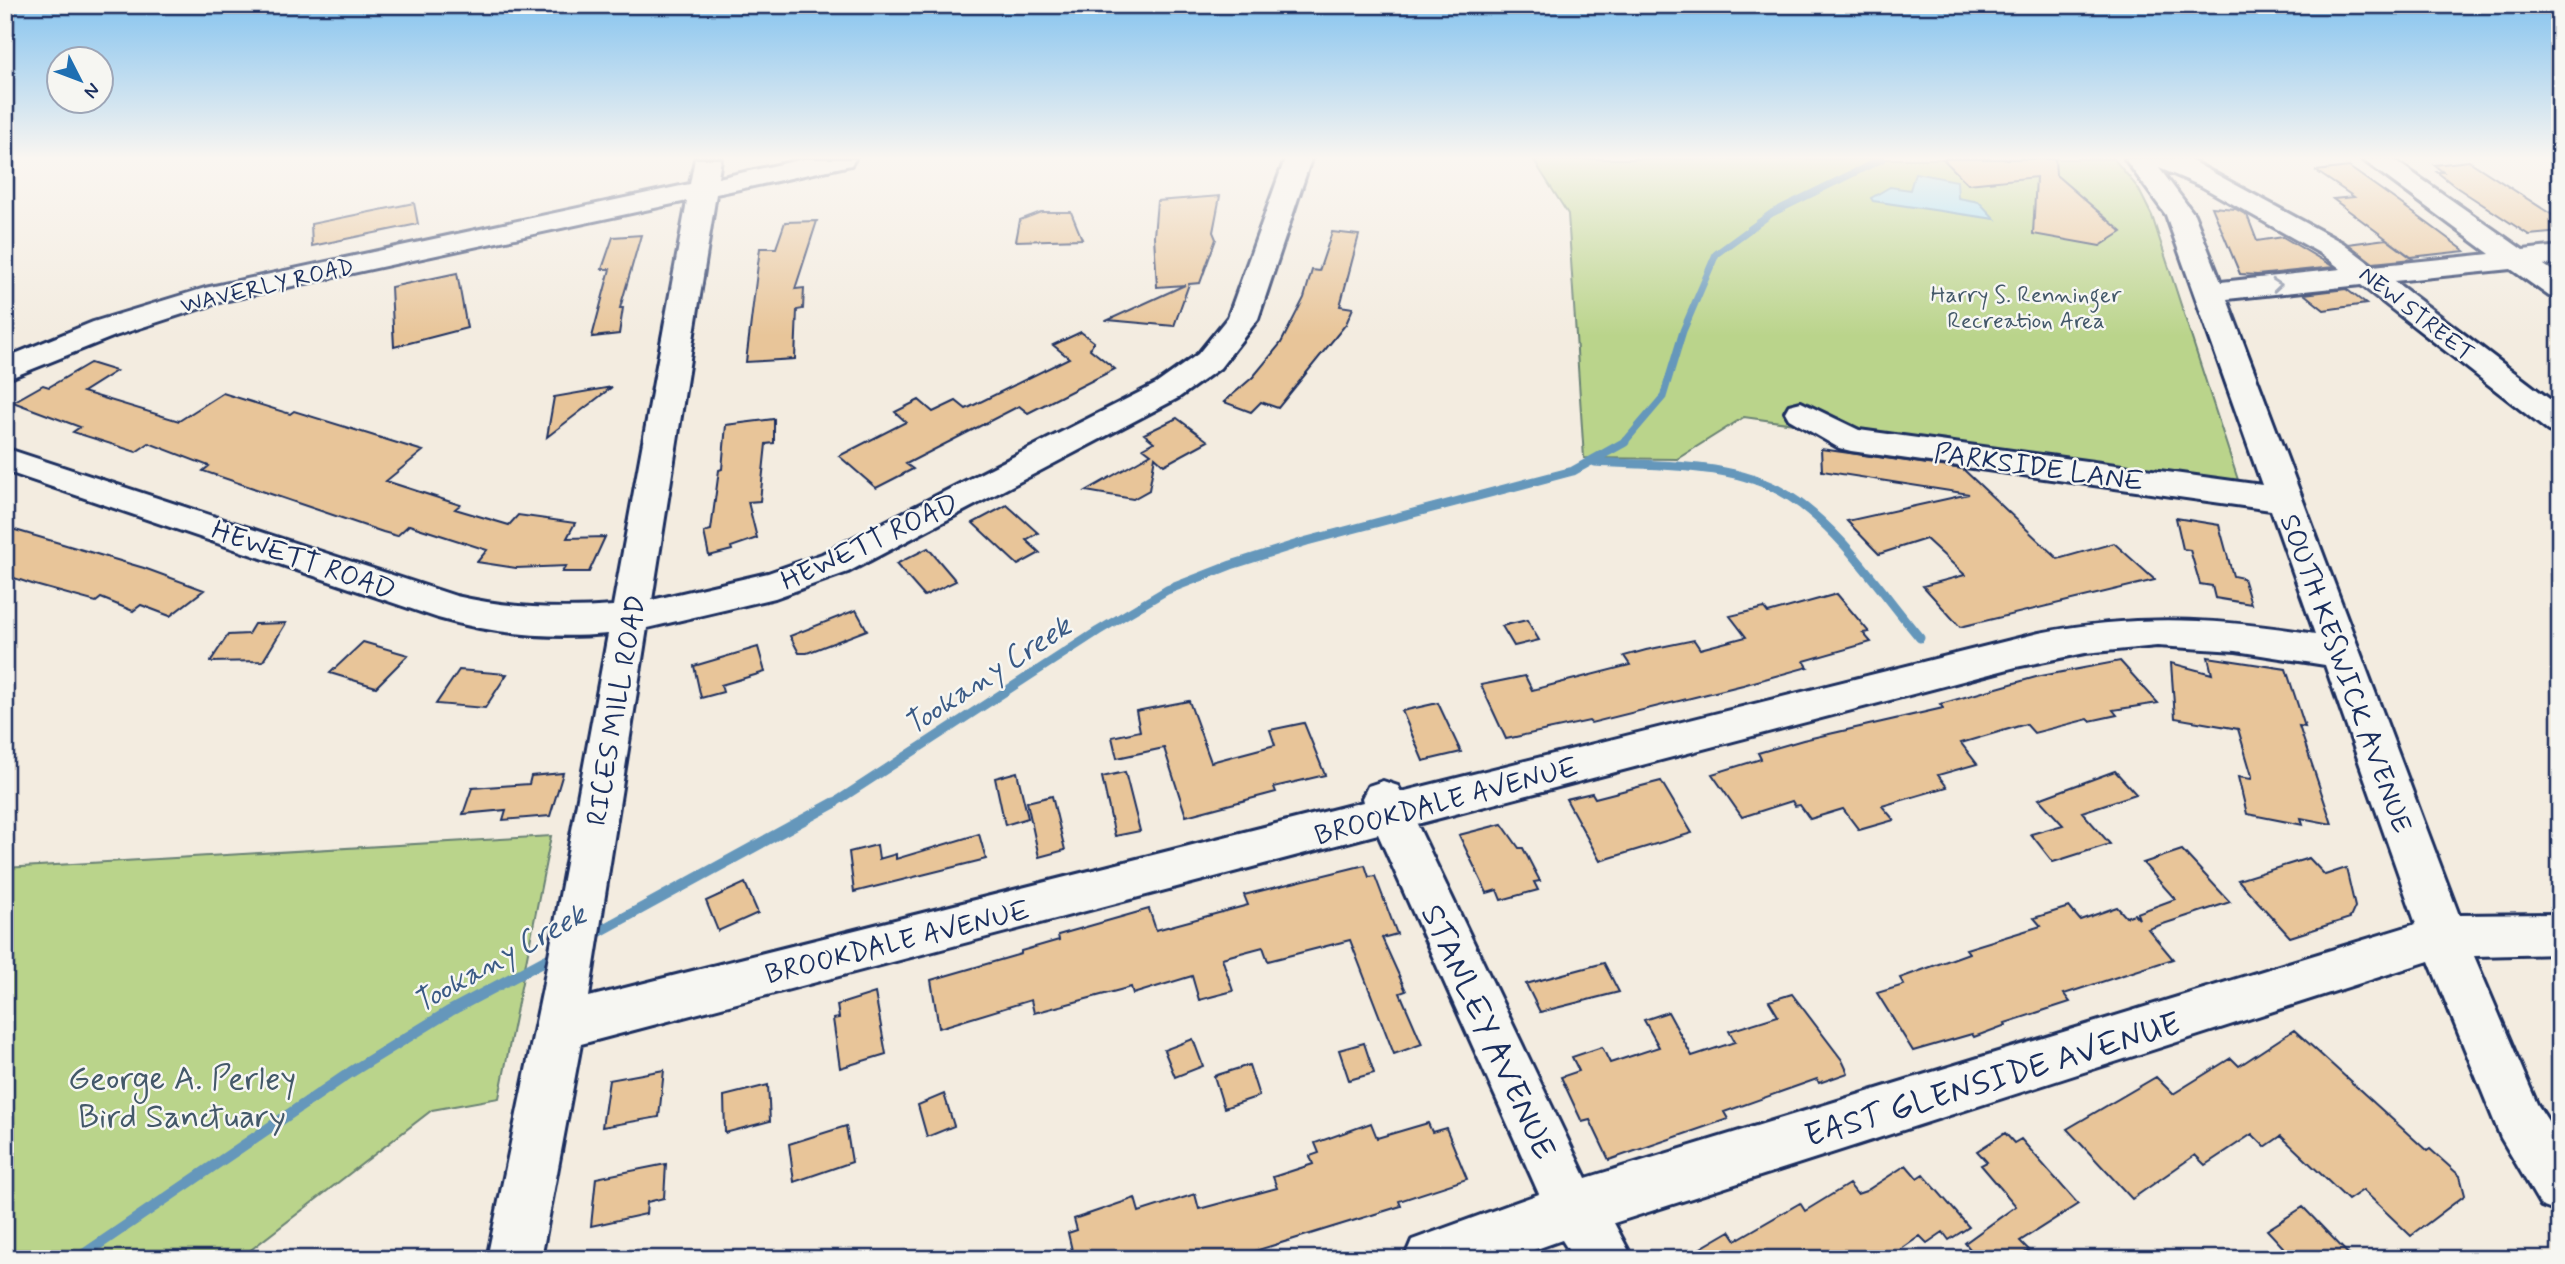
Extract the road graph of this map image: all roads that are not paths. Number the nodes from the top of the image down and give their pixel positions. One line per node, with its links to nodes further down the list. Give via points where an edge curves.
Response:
1 (531, 218): 12 (street, WAVERLY ROAD, via 216,294 104,329)
2 (698, 218): 17 (street, RICES MILL ROAD)
3 (1278, 218): 17 (street, HEWETT ROAD, via 1243,319 1209,361 1178,383 835,563 750,593)
4 (2181, 218): 11 (street, SOUTH KESWICK AVENUE)
5 (2281, 218): 9 (street, NEW STREET)
6 (2458, 218): 8 (street)
7 (2560, 255): 8 (street)
8 (2517, 260): 9 (street); 10 (street)
9 (2369, 277): 11 (street, one-way to 9); 14 (street, NEW STREET)
10 (2560, 290)
11 (2209, 292): 16 (street, SOUTH KESWICK AVENUE)
12 (5, 370)
13 (1801, 412): 16 (street, PARKSIDE LANE, via 1851,440)
14 (2560, 424)
15 (5, 459): 17 (street, HEWETT ROAD, via 451,608 487,617 545,622)
16 (2284, 500): 18 (street, SOUTH KESWICK AVENUE)
17 (632, 618): 22 (street, RICES MILL ROAD)
18 (2339, 653): 19 (street, BROOKDALE AVENUE, via 2200,634 2132,633 2072,641); 21 (street, SOUTH KESWICK AVENUE)
19 (1387, 807): 22 (street, BROOKDALE AVENUE); 24 (street, STANLEY AVENUE)
20 (2560, 934): 21 (street, EAST GLENSIDE AVENUE)
21 (2444, 936): 23 (street, SOUTH KESWICK AVENUE, via 2514,1109); 24 (street, EAST GLENSIDE AVENUE)
22 (564, 1007): 25 (street, RICES MILL ROAD)
23 (2560, 1187)
24 (1573, 1209): 26 (street, EAST GLENSIDE AVENUE); 27 (street, STANLEY AVENUE)
25 (514, 1259)
26 (1431, 1259)
27 (1606, 1259)

